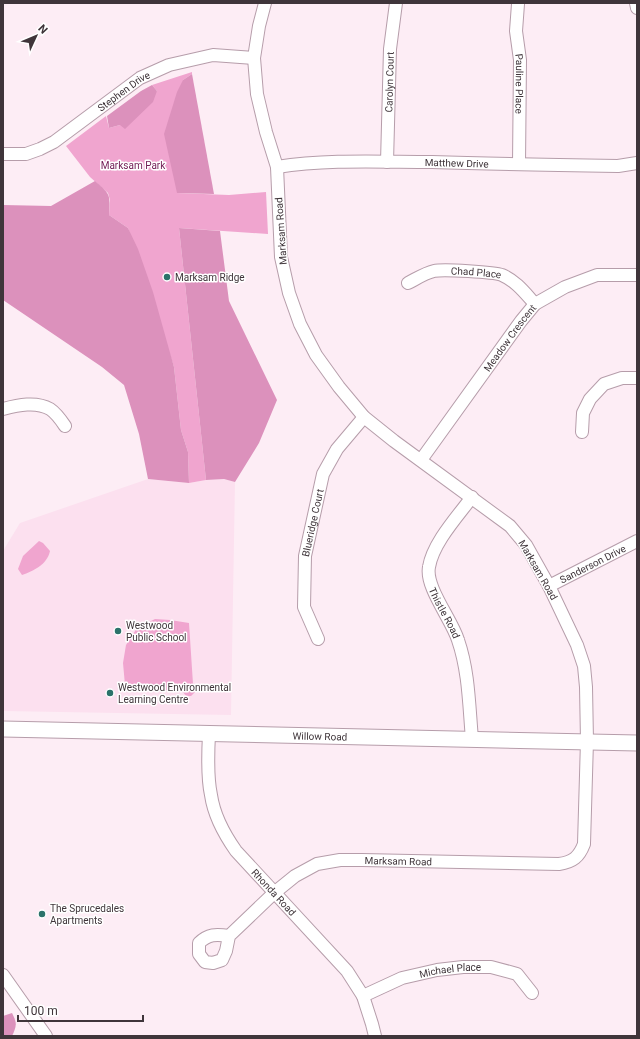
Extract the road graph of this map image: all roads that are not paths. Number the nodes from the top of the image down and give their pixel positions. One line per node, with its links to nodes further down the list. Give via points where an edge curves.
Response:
1 (265, 3): 6 (street, Marksam Road)
2 (396, 3): 8 (street, Carolyn Court, via 390,49)
3 (636, 3): 5 (street)
4 (518, 4): 10 (street, Pauline Place, via 516,31 520,60)
5 (637, 8)
6 (254, 58): 7 (street, Stephen Drive, via 212,55 169,65 140,78 54,142 26,154); 11 (street, Marksam Road, via 257,94)
7 (3, 154)
8 (387, 162): 10 (street, Matthew Drive); 11 (street, Matthew Drive, via 303,163)
9 (637, 163): 10 (street, Matthew Drive, via 618,166)
10 (519, 164)
11 (277, 167): 17 (street, Marksam Road, via 281,256 295,312 316,355 338,387)
12 (637, 275): 14 (street, Meadow Crescent, via 597,275 565,287)
13 (408, 283): 14 (street, Chad Place, via 434,271 492,272 511,280)
14 (535, 304): 20 (street, Meadow Crescent, via 520,320)
15 (637, 378): 19 (street, via 622,378 604,384 590,399 583,413)
16 (3, 408): 18 (street, via 26,404 42,406 52,410)
17 (364, 417): 20 (street, Marksam Road); 24 (street, Blueridge Court, via 337,449 323,474 305,556 304,607)
18 (66, 426)
19 (582, 432)
20 (421, 460): 21 (street, Marksam Road)
21 (472, 497): 23 (street, Marksam Road, via 510,526 526,545); 27 (street, Thistle Road, via 433,551 428,569 436,594 458,639 467,672)
22 (637, 541): 23 (street, Sanderson Drive)
23 (549, 586): 28 (street, Marksam Road, via 577,645 584,666)
24 (318, 639)
25 (3, 729): 26 (main road, Willow Road)
26 (208, 734): 27 (main road, Willow Road); 30 (street, Rhonda Road, via 210,795 216,815 224,834 236,851)
27 (472, 740): 28 (main road, Willow Road)
28 (587, 741): 29 (main road, Willow Road); 30 (street, Marksam Road, via 584,844 577,857 569,862 559,864 340,860 317,864 295,876)
29 (637, 743)
30 (274, 893): 31 (street, Marksam Road); 34 (street, Rhonda Road, via 347,971)
31 (229, 936)
32 (3, 975): 35 (street)
33 (532, 993): 34 (street, Michael Place, via 517,974 491,967 463,967 402,978)
34 (363, 996): 36 (street, Rhonda Road)
35 (46, 1036)
36 (375, 1036)

